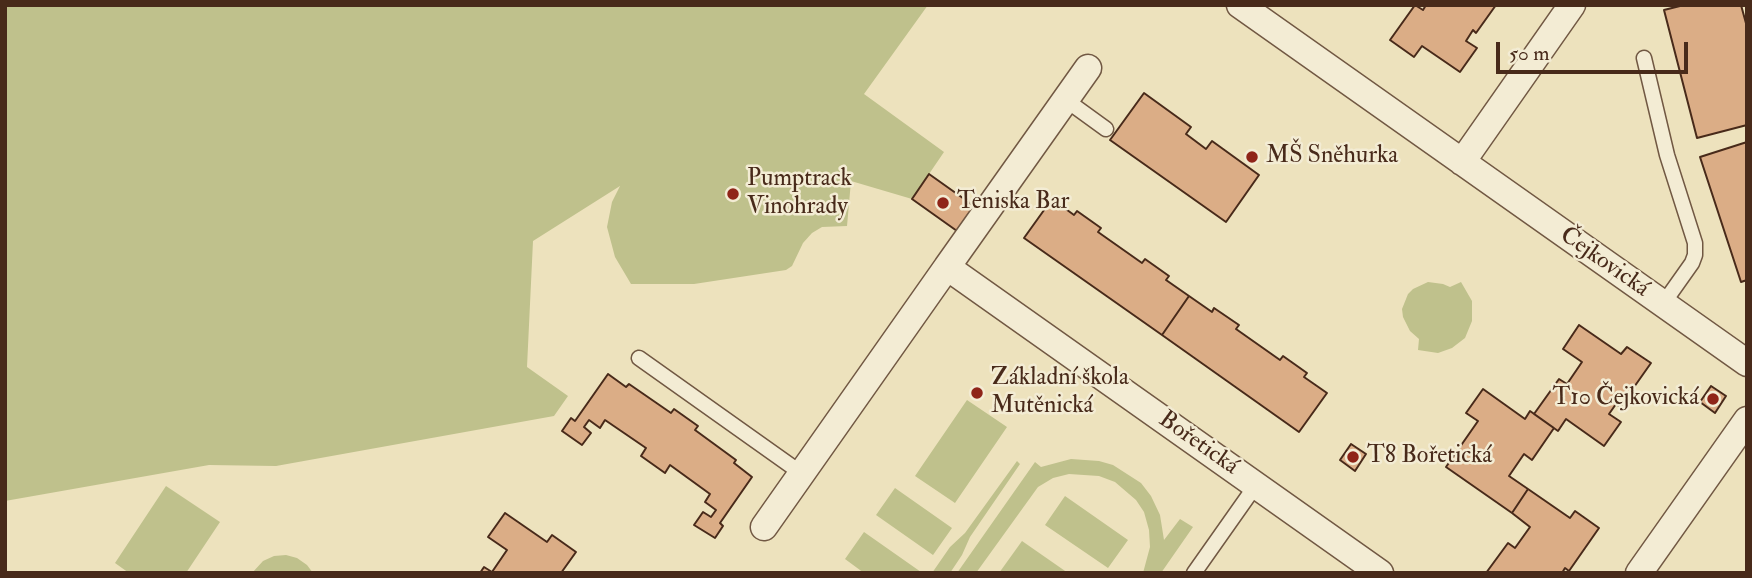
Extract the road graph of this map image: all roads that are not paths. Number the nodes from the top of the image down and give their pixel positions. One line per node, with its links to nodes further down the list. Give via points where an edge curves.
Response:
1 (1240, 5): 7 (street, Čejkovická)
2 (1572, 5): 7 (street)
3 (1643, 58): 9 (lane, via 1695,243 1692,263)
4 (1088, 68): 5 (street)
5 (1066, 100): 6 (lane); 8 (street)
6 (1106, 129)
7 (1462, 162): 9 (street, Čejkovická)
8 (947, 267): 13 (street); 14 (street, Bořetická)
9 (1663, 304): 11 (street, Čejkovická)
10 (639, 358): 13 (lane)
11 (1747, 363)
12 (1747, 420): 18 (street)
13 (801, 473): 15 (street)
14 (1256, 485): 16 (lane); 17 (street, Bořetická)
15 (764, 527)
16 (1194, 573)
17 (1380, 573)
18 (1639, 573)

